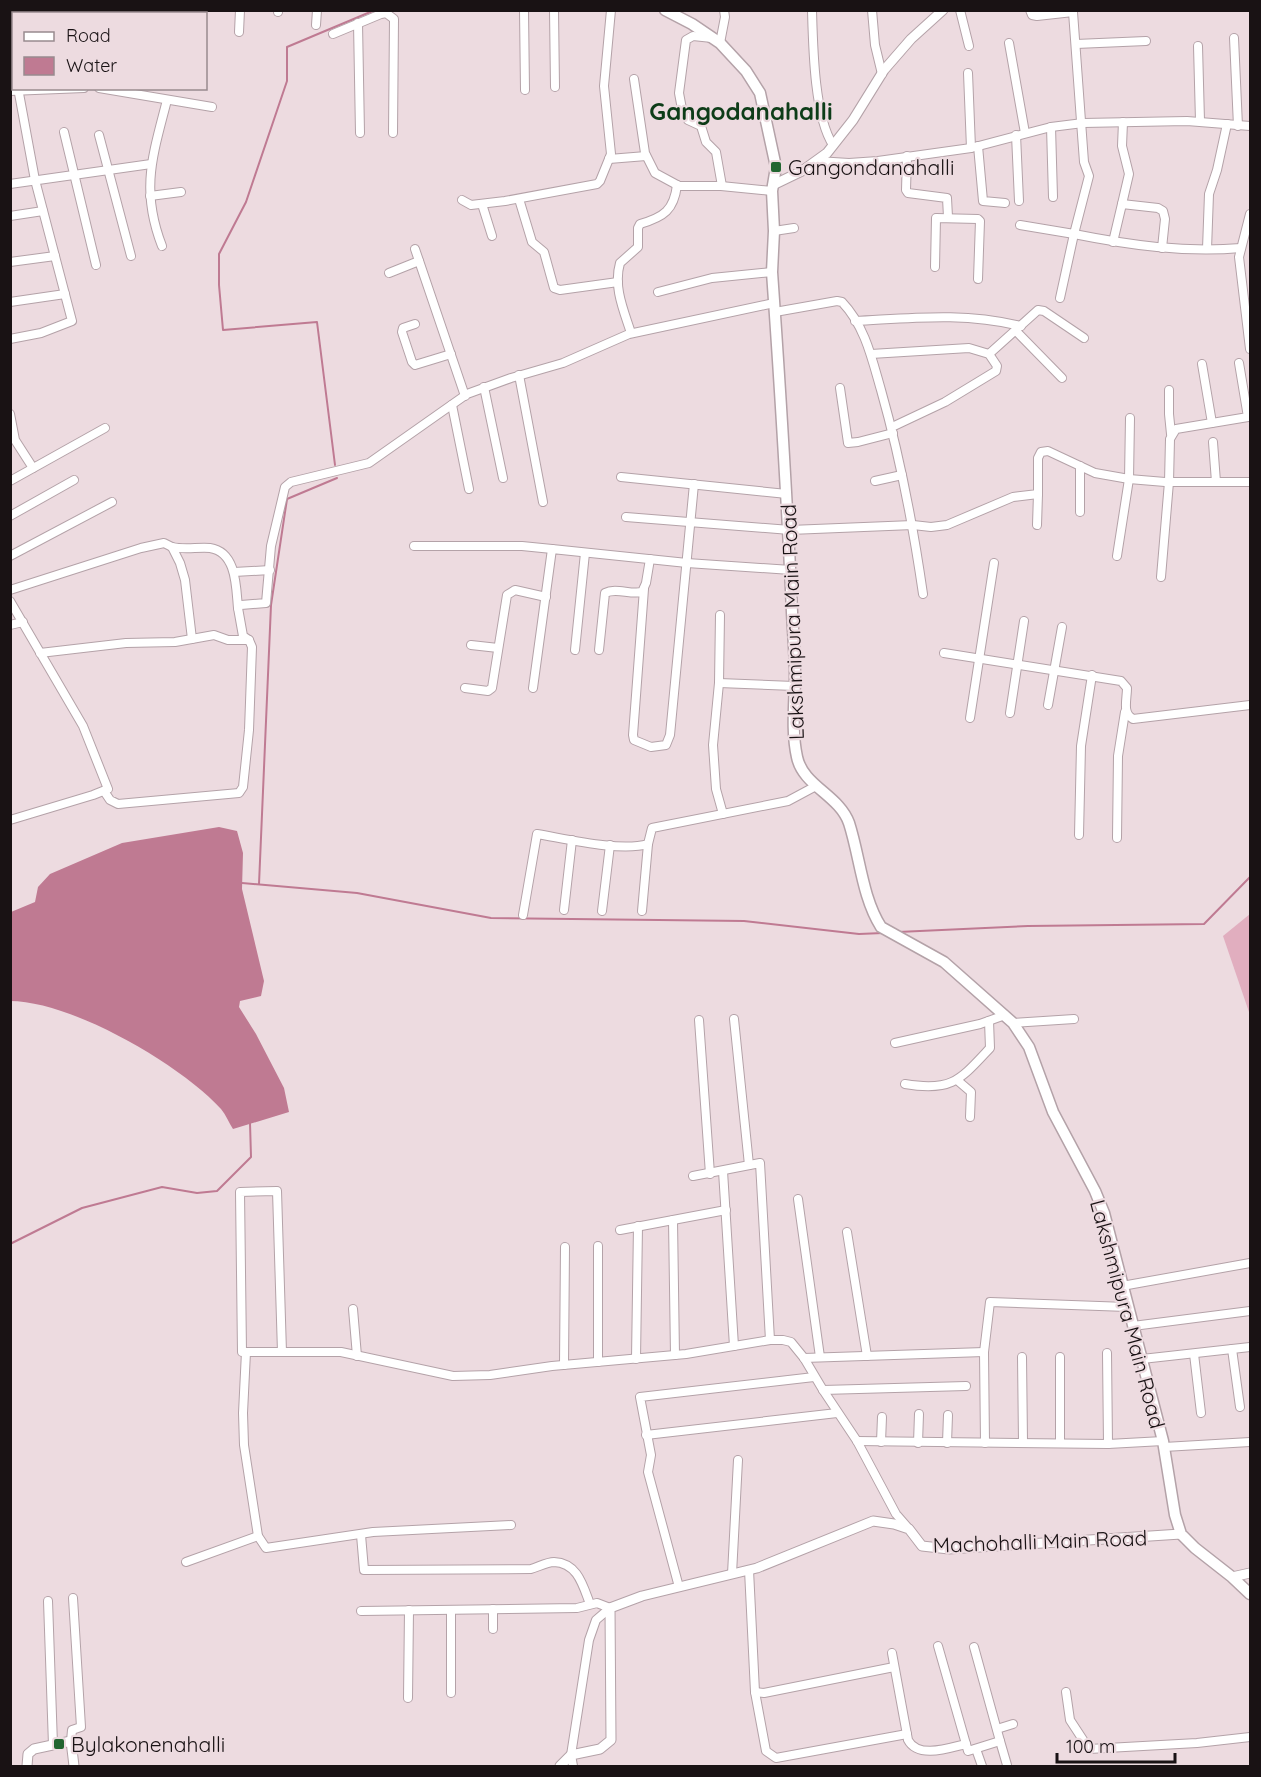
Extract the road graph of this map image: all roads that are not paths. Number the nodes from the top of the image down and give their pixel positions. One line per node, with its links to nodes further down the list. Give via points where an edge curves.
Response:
1 (240, 10): 17 (street)
2 (317, 10): 16 (street)
3 (524, 10): 32 (street)
4 (554, 10): 29 (street)
5 (611, 10): 51 (street, via 604,86)
6 (665, 10): 20 (main road, Lakshmipura Main Road)
7 (724, 10): 20 (street)
8 (813, 10): 47 (street, via 814,70)
9 (872, 10): 27 (street)
10 (960, 10): 24 (street)
11 (1030, 10): 12 (street, via 1037,16)
12 (1074, 11): 23 (street)
13 (940, 12): 27 (street)
14 (377, 13): 15 (street); 44 (street, via 386,13 394,20)
15 (358, 23): 18 (street); 43 (street)
16 (316, 25)
17 (239, 32)
18 (333, 34)
19 (1234, 38): 39 (street)
20 (716, 41): 59 (street, via 693,36 686,40 679,93 685,116 701,126 706,142 716,152); 60 (main road, Lakshmipura Main Road, via 746,71 760,93 776,167)
21 (1146, 41): 23 (street)
22 (1009, 43): 45 (street)
23 (1076, 44): 37 (street)
24 (969, 46)
25 (1198, 46): 35 (street)
26 (968, 73): 48 (street)
27 (882, 74): 47 (street)
28 (634, 79): 49 (street)
29 (555, 87)
30 (15, 90): 56 (street)
31 (111, 90): 33 (street)
32 (525, 90)
33 (167, 99): 34 (street); 53 (street)
34 (212, 107)
35 (1200, 121): 36 (street); 38 (street)
36 (1123, 122): 37 (street); 69 (street, via 1122,146 1129,174)
37 (1083, 123): 41 (street); 77 (street, via 1085,165 1089,172)
38 (1227, 124): 39 (street); 84 (street, via 1209,194)
39 (1238, 126): 40 (street)
40 (1251, 126)
41 (1051, 127): 45 (street); 63 (street)
42 (64, 132): 55 (street)
43 (360, 133)
44 (393, 133)
45 (1021, 134): 48 (street); 66 (street)
46 (99, 135): 54 (street)
47 (833, 145): 52 (street)
48 (975, 147): 50 (street); 67 (street, via 983,201)
49 (646, 156): 51 (street); 58 (street, via 655,173)
50 (907, 156): 52 (street, via 849,163); 73 (street, via 908,193 947,198)
51 (609, 159): 64 (street, via 597,184)
52 (817, 161): 60 (street)
53 (151, 164): 54 (street); 62 (street)
54 (108, 171): 55 (street); 86 (street)
55 (75, 175): 56 (street); 89 (street)
56 (35, 180): 57 (street); 70 (street)
57 (10, 184)
58 (678, 185): 59 (street); 94 (street, via 676,199 669,209 640,224 638,248 620,263)
59 (722, 186): 60 (street)
60 (772, 188): 76 (main road, Lakshmipura Main Road)
61 (181, 192): 62 (street)
62 (150, 196): 80 (street)
63 (1053, 197)
64 (519, 199): 68 (street); 94 (street, via 532,242 544,252 554,288)
65 (462, 200): 68 (street, via 471,205)
66 (1019, 201)
67 (1005, 203)
68 (482, 204): 78 (street)
69 (1122, 204): 79 (street); 81 (street, via 1163,211)
70 (43, 211): 72 (street); 85 (street)
71 (1251, 214): 82 (street)
72 (10, 216)
73 (948, 217): 90 (street, via 936,219); 93 (street, via 980,221)
74 (1020, 225): 77 (street)
75 (794, 228): 76 (street)
76 (774, 231): 91 (main road, Lakshmipura Main Road)
77 (1074, 234): 79 (street); 97 (street)
78 (492, 236)
79 (1113, 242): 81 (street)
80 (162, 246)
81 (1162, 248): 84 (street)
82 (1241, 248): 84 (street); 100 (street)
83 (415, 249): 87 (street)
84 (1207, 249)
85 (55, 256): 88 (street); 96 (street)
86 (130, 256)
87 (419, 261): 92 (street); 108 (street)
88 (10, 262)
89 (96, 265)
90 (935, 267)
91 (772, 272): 95 (street, via 712,278); 99 (main road, Lakshmipura Main Road)
92 (389, 273)
93 (978, 279)
94 (618, 282): 104 (street)
95 (658, 292)
96 (65, 294): 98 (street); 106 (street, via 72,321)
97 (1060, 298)
98 (10, 302)
99 (774, 307): 101 (street, via 837,301 846,306); 104 (street); 142 (main road, Lakshmipura Main Road)
100 (1247, 307): 107 (street)
101 (855, 321): 103 (street, via 948,316 990,319); 109 (street)
102 (415, 324): 108 (street, via 402,332 415,365)
103 (1018, 328): 105 (street, via 1038,310); 110 (street); 114 (street)
104 (631, 333): 113 (street, via 563,363)
105 (1084, 338)
106 (10, 339)
107 (1250, 350)
108 (451, 354): 118 (street)
109 (871, 354): 110 (street, via 969,348); 125 (street)
110 (989, 354): 125 (street, via 996,371)
111 (1239, 363): 121 (street)
112 (1202, 364): 123 (street)
113 (519, 375): 115 (street); 145 (street)
114 (1062, 378)
115 (484, 387): 118 (street); 132 (street)
116 (840, 388): 125 (street, via 848,443)
117 (1169, 390): 126 (street)
118 (465, 396): 119 (street)
119 (452, 405): 141 (street); 162 (street, via 369,463 291,482 285,487 271,546)
120 (10, 414): 129 (street, via 15,440)
121 (1249, 417): 123 (street)
122 (1130, 418): 133 (street)
123 (1212, 423): 126 (street, via 1176,429)
124 (105, 428): 129 (street)
125 (892, 430): 130 (street)
126 (1171, 434): 137 (street)
127 (1213, 442): 138 (street)
128 (1080, 466): 133 (street); 143 (street, via 1048,452 1041,453); 146 (street)
129 (33, 468): 135 (street)
130 (902, 476): 136 (street); 150 (street)
131 (621, 477): 140 (street)
132 (503, 478)
133 (1129, 479): 137 (street); 158 (street)
134 (74, 480): 147 (street)
135 (10, 481)
136 (875, 481)
137 (1169, 482): 138 (street); 165 (street)
138 (1216, 482): 139 (street)
139 (1251, 482)
140 (694, 484): 142 (street); 149 (street)
141 (469, 489)
142 (787, 494): 152 (main road, Lakshmipura Main Road)
143 (1038, 494): 150 (street, via 1013,496 947,525); 151 (street)
144 (112, 502): 157 (street)
145 (543, 502)
146 (1080, 512)
147 (10, 516)
148 (626, 517): 149 (street)
149 (691, 522): 152 (street); 160 (street)
150 (913, 525): 152 (street); 168 (street)
151 (1037, 525)
152 (790, 530): 163 (main road, Lakshmipura Main Road)
153 (414, 546): 155 (street)
154 (172, 547): 164 (street, via 219,551); 167 (street, via 164,543 141,548); 177 (street, via 184,580)
155 (552, 549): 156 (street); 169 (street)
156 (585, 553): 159 (street); 181 (street)
157 (10, 556)
158 (1117, 556)
159 (650, 559): 160 (street); 166 (street)
160 (687, 563): 163 (street); 166 (street, via 670,735 666,745 651,747 634,740 633,735)
161 (994, 563): 185 (street)
162 (270, 570): 164 (street); 171 (street, via 266,603)
163 (790, 570): 190 (main road, Lakshmipura Main Road)
164 (234, 572): 171 (street)
165 (1161, 577)
166 (644, 589): 182 (street, via 635,594 604,593)
167 (10, 590)
168 (923, 594)
169 (546, 597): 180 (street, via 515,590 507,595); 192 (street)
170 (10, 601): 174 (street)
171 (238, 608): 178 (street, via 243,636)
172 (720, 615): 189 (street)
173 (1024, 621): 186 (street)
174 (23, 622): 175 (street); 183 (street)
175 (10, 625)
176 (1062, 627): 187 (street)
177 (192, 639): 178 (street, via 214,635); 183 (street)
178 (249, 640): 199 (street, via 249,730 243,787 239,793 118,804)
179 (471, 645): 180 (street)
180 (498, 648): 191 (street, via 491,690)
181 (575, 650)
182 (599, 650)
183 (40, 653): 199 (street, via 83,726 108,789)
184 (944, 653): 185 (street)
185 (979, 658): 186 (street); 197 (street)
186 (1018, 664): 187 (street); 196 (street)
187 (1054, 670): 188 (street); 193 (street)
188 (1092, 675): 195 (street, via 1126,684); 202 (street, via 1081,746)
189 (719, 682): 190 (street); 200 (street, via 713,745 716,789)
190 (794, 686): 198 (main road, Lakshmipura Main Road, via 797,759)
191 (465, 688)
192 (533, 688)
193 (1048, 705)
194 (1251, 705): 195 (street, via 1140,719)
195 (1125, 712): 203 (street, via 1118,756)
196 (1010, 713)
197 (970, 718)
198 (816, 786): 200 (street, via 788,801); 212 (main road, Lakshmipura Main Road, via 841,807 848,822 866,890 881,927 944,962)
199 (104, 791): 201 (street)
200 (723, 814): 205 (street, via 652,828)
201 (10, 820)
202 (1079, 835)
203 (1117, 838)
204 (572, 840): 206 (street); 207 (street); 210 (street, via 537,834)
205 (648, 844): 206 (street); 209 (street)
206 (610, 845): 208 (street)
207 (564, 910)
208 (602, 911)
209 (642, 911)
210 (523, 915)
211 (734, 1019): 220 (street)
212 (1009, 1019): 213 (street); 215 (street); 233 (main road, Lakshmipura Main Road, via 1029,1047 1053,1112 1095,1191)
213 (1074, 1019)
214 (699, 1020): 222 (street)
215 (989, 1021): 216 (street); 217 (street, via 990,1048)
216 (895, 1043)
217 (957, 1080): 218 (street, via 927,1088); 219 (street, via 971,1092)
218 (905, 1084)
219 (970, 1117)
220 (749, 1165): 221 (street); 238 (street, via 760,1163)
221 (723, 1171): 222 (street); 225 (street)
222 (710, 1174): 223 (street)
223 (693, 1176)
224 (798, 1198): 250 (street)
225 (726, 1210): 226 (street); 239 (street)
226 (673, 1220): 227 (street); 247 (street)
227 (638, 1226): 228 (street); 254 (street)
228 (620, 1230)
229 (847, 1232): 249 (street)
230 (598, 1246): 256 (street)
231 (565, 1247): 257 (street)
232 (1251, 1263): 233 (street)
233 (1122, 1286): 234 (main road, Lakshmipura Main Road)
234 (1127, 1307): 237 (main road, Lakshmipura Main Road); 244 (street, via 990,1302)
235 (353, 1309): 248 (street)
236 (1251, 1311): 237 (street)
237 (1133, 1326): 255 (main road, Lakshmipura Main Road)
238 (770, 1340): 239 (street); 253 (street, via 791,1342)
239 (734, 1346): 247 (street)
240 (1251, 1347): 241 (street)
241 (1232, 1350): 246 (street); 261 (street)
242 (246, 1352): 243 (street); 243 (street, via 242,1352 240,1192 277,1191); 283 (street, via 244,1445)
243 (282, 1352): 248 (street, via 341,1352)
244 (984, 1352): 249 (street); 273 (street)
245 (1107, 1353): 276 (street)
246 (1194, 1354): 255 (street); 263 (street)
247 (675, 1355): 254 (street)
248 (357, 1356): 257 (street, via 453,1376)
249 (867, 1356): 250 (street)
250 (820, 1357): 253 (street)
251 (1022, 1357): 274 (street)
252 (1060, 1357): 275 (street)
253 (804, 1358): 258 (street)
254 (636, 1359): 256 (street)
255 (1142, 1359): 277 (main road, Lakshmipura Main Road)
256 (598, 1362): 257 (street)
257 (564, 1365)
258 (814, 1377): 260 (street); 267 (street, via 640,1397)
259 (966, 1386): 260 (street)
260 (823, 1390): 262 (street)
261 (1240, 1407)
262 (837, 1413): 267 (street); 268 (street)
263 (1201, 1413)
264 (919, 1414): 271 (street)
265 (948, 1415): 272 (street)
266 (882, 1417): 269 (street)
267 (646, 1435): 289 (street, via 651,1455 648,1472)
268 (857, 1441): 269 (street); 280 (street, via 896,1514)
269 (881, 1442): 271 (street)
270 (1251, 1442): 277 (street)
271 (918, 1443): 272 (street)
272 (947, 1443): 273 (street)
273 (985, 1443): 274 (street)
274 (1023, 1443): 275 (street)
275 (1060, 1443): 276 (street)
276 (1108, 1444): 277 (street)
277 (1163, 1444): 281 (main road, Lakshmipura Main Road)
278 (738, 1460): 287 (street)
279 (511, 1525): 282 (street)
280 (909, 1529): 281 (street, Machohalli Main Road, via 922,1546 949,1549); 285 (street, Machohalli Main Road, via 873,1521)
281 (1181, 1534): 288 (main road)
282 (361, 1535): 283 (street, via 266,1548); 293 (street, via 364,1570 531,1569 554,1562 580,1576)
283 (258, 1536): 284 (street)
284 (186, 1562)
285 (749, 1570): 287 (street, Machohalli Main Road); 304 (street)
286 (1251, 1573): 288 (street)
287 (732, 1574): 289 (street, Machohalli Main Road)
288 (1232, 1577): 290 (main road)
289 (679, 1587): 294 (street, Machohalli Main Road)
290 (1251, 1594)
291 (73, 1598): 312 (street, via 81,1727 72,1730)
292 (48, 1601): 315 (street)
293 (590, 1604): 294 (street); 295 (street, via 577,1608)
294 (610, 1608): 317 (street, via 596,1620 589,1640); 317 (street, via 611,1740 600,1749)
295 (493, 1609): 297 (street); 299 (street)
296 (409, 1610): 297 (street); 298 (street); 307 (street)
297 (451, 1610): 306 (street)
298 (361, 1611)
299 (493, 1629)
300 (938, 1646): 314 (street)
301 (975, 1647): 309 (street)
302 (892, 1653): 303 (street)
303 (894, 1667): 304 (street, via 764,1694); 310 (street)
304 (755, 1692): 310 (street, via 766,1751 776,1758)
305 (1066, 1692): 311 (street, via 1070,1720 1089,1749)
306 (451, 1693)
307 (408, 1698)
308 (1013, 1724): 309 (street)
309 (997, 1729): 313 (street)
310 (907, 1734): 314 (street, via 911,1745 921,1750)
311 (1251, 1737)
312 (71, 1741): 315 (street); 320 (street)
313 (1000, 1741): 316 (street); 318 (street)
314 (966, 1744): 316 (street, via 968,1751)
315 (53, 1745): 319 (street, via 28,1754)
316 (976, 1749): 323 (street)
317 (571, 1755): 321 (street); 322 (street)
318 (1007, 1765)
319 (27, 1767)
320 (74, 1767)
321 (560, 1767)
322 (573, 1767)
323 (982, 1767)

